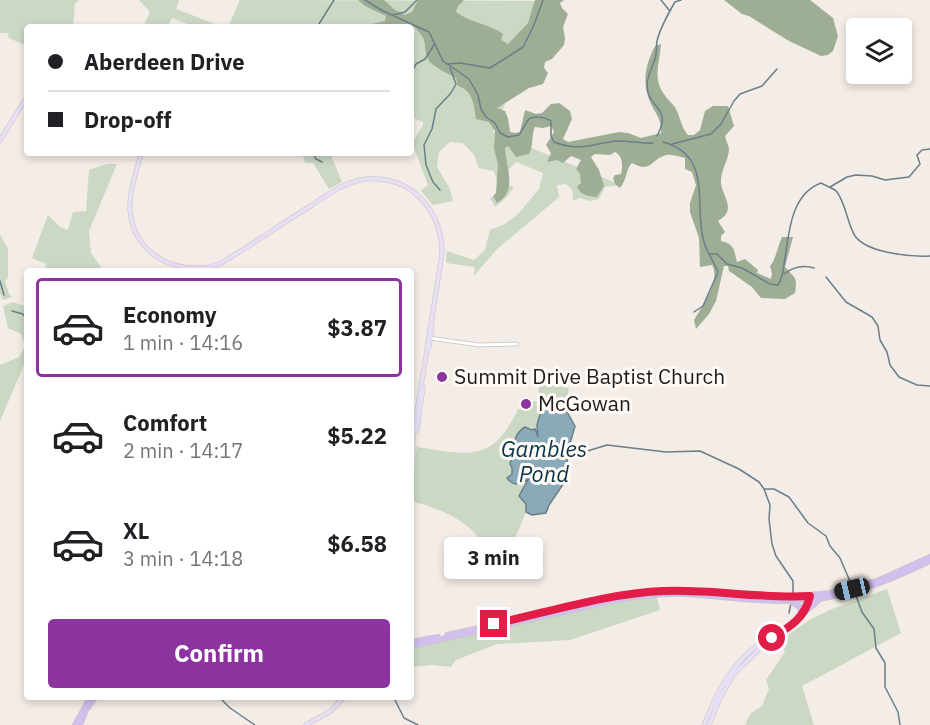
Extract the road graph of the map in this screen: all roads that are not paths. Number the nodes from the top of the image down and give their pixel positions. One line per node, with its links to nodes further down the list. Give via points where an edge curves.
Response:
1 (24, 102): 2 (main road)
2 (0, 140)
3 (140, 156): 4 (main road, via 130,202 133,224 154,256)
4 (182, 268)
5 (182, 268): 6 (main road)
6 (203, 268)
7 (203, 268): 8 (main road, via 219,264 349,183 375,179 402,185 432,211 441,233 442,254)
8 (430, 338): 9 (street, via 479,345); 10 (main road); 11 (main road)
9 (517, 344)
10 (414, 432)
11 (414, 446)
12 (930, 559): 13 (main road, via 859,587); 14 (main road, via 878,585)
13 (810, 598): 14 (main road); 15 (main road); 16 (main road); 18 (main road, via 646,592)
14 (820, 599): 16 (main road)
15 (788, 602): 16 (main road, via 800,607); 19 (main road, via 686,594 647,596)
16 (802, 616): 17 (main road)
17 (772, 638): 25 (main road, via 751,650 731,670); 26 (main road, via 733,675)
18 (414, 643)
19 (414, 643)
20 (89, 700): 23 (main road)
21 (94, 700): 23 (main road)
22 (339, 700): 24 (main road)
23 (77, 725)
24 (306, 725)
25 (704, 725)
26 (709, 725)

